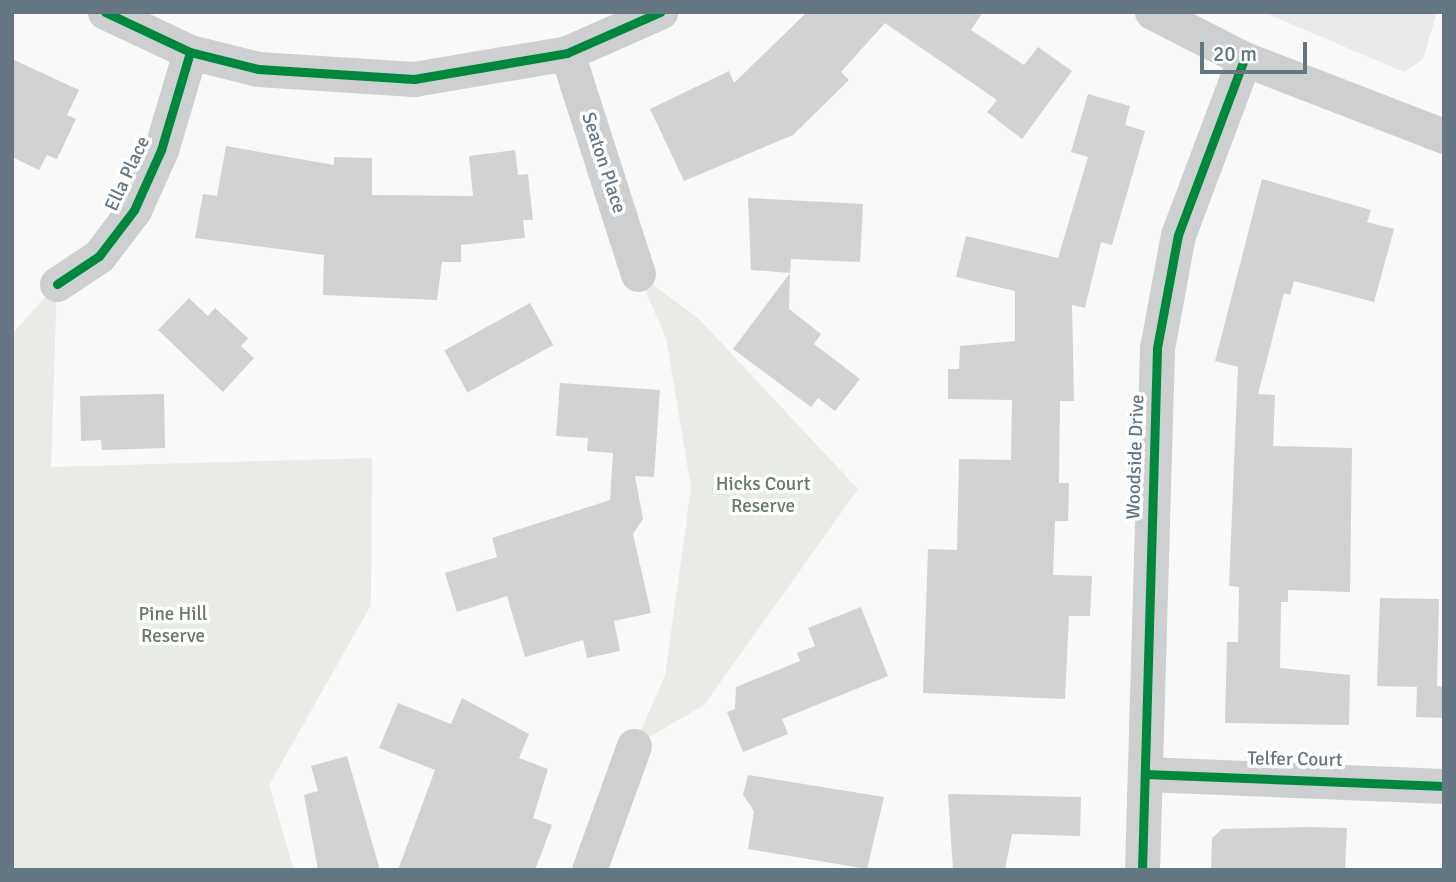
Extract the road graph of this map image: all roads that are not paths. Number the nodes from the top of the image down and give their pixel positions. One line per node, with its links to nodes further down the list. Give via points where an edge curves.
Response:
1 (105, 12): 4 (street)
2 (660, 12): 5 (street)
3 (1152, 12): 6 (street)
4 (190, 52): 5 (street, via 290,73 401,79); 9 (street, Ella Place, via 161,150 134,210 99,256)
5 (567, 53): 8 (street, Seaton Place)
6 (1244, 59): 7 (street); 11 (street, Woodside Drive, via 1191,191 1161,317)
7 (1444, 136)
8 (638, 274)
9 (57, 284)
10 (634, 746): 13 (street)
11 (1145, 774): 12 (street, Telfer Court); 14 (street, Woodside Drive)
12 (1444, 786)
13 (589, 870)
14 (1142, 870)

